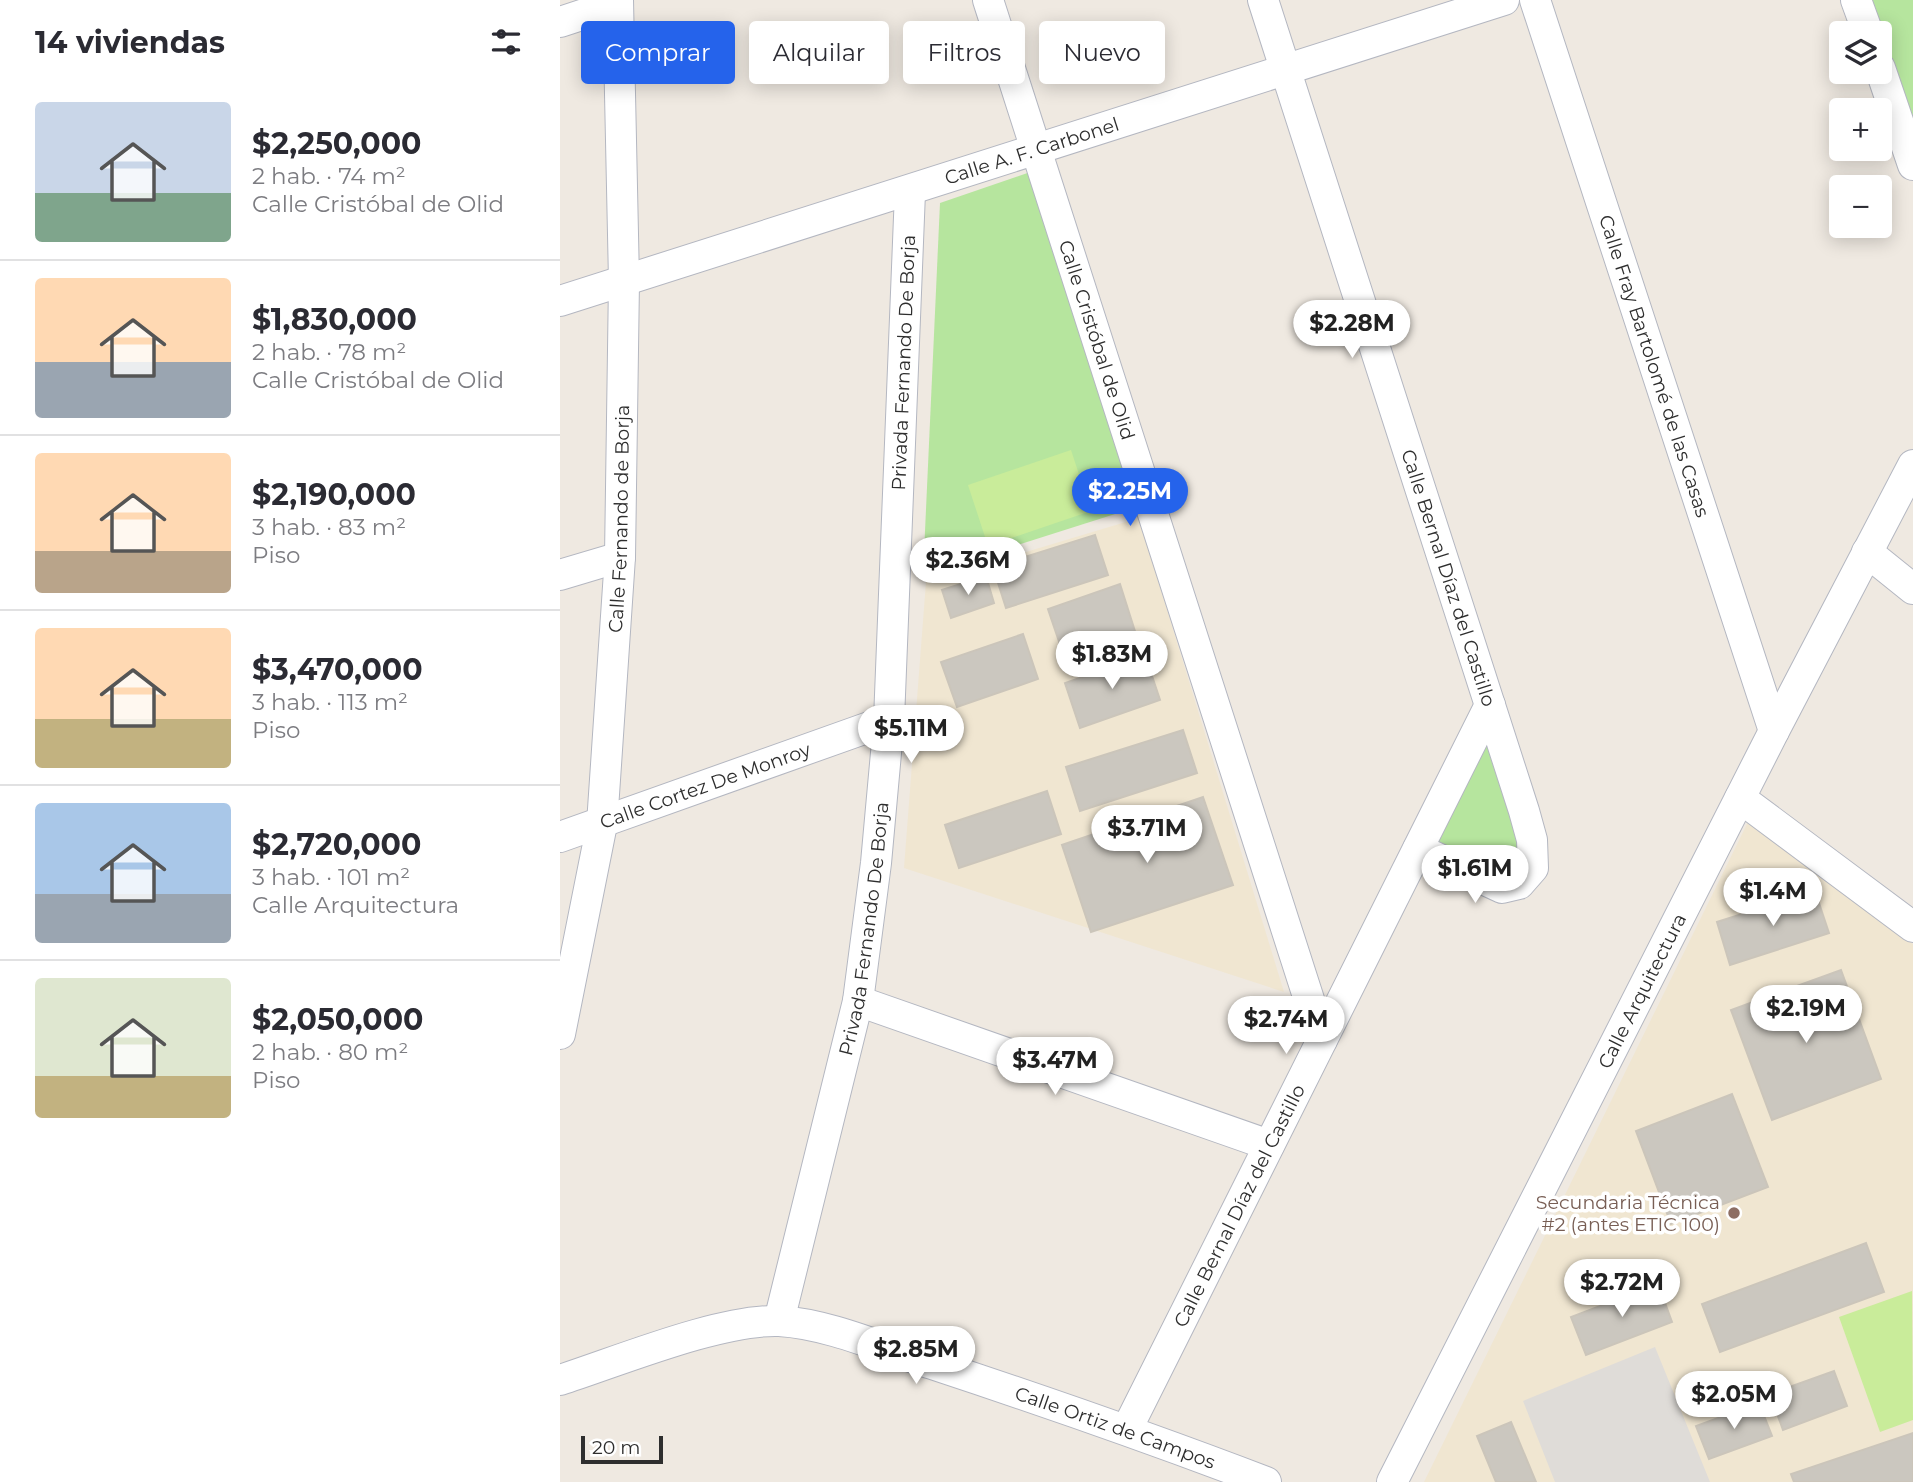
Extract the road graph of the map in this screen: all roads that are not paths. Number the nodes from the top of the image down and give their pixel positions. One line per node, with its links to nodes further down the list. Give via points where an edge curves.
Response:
1 (988, 0): 11 (street, Calle Cristóbal de Olid)
2 (1263, 0): 9 (street, Calle Bernal Díaz del Castillo)
3 (1504, 0): 9 (street, Calle A. F. Carbonel)
4 (1535, 0): 23 (street, Calle Fray Bartolomé de las Casas)
5 (1856, 0): 7 (street)
6 (618, 2): 8 (street); 14 (street, Calle Fernando de Borja)
7 (1864, 21)
8 (560, 22)
9 (1284, 69): 11 (street, Calle A. F. Carbonel); 21 (street, Calle Bernal Díaz del Castillo)
10 (1885, 84): 12 (street)
11 (1036, 150): 13 (street, Calle A. F. Carbonel); 31 (street, Calle Cristóbal de Olid)
12 (1913, 166)
13 (910, 192): 14 (street, Calle A. F. Carbonel); 22 (street, Privada Fernando De Borja)
14 (624, 281): 15 (street, Calle A. F. Carbonel); 18 (street, Calle Fernando de Borja)
15 (560, 301)
16 (1913, 465): 17 (street, Calle Arquitectura)
17 (1867, 552): 20 (street); 23 (street, Calle Arquitectura)
18 (620, 557): 19 (street); 25 (street, Calle Fernando de Borja)
19 (560, 575)
20 (1913, 589)
21 (1490, 705): 27 (street, Calle Bernal Díaz del Castillo); 27 (street, via 1532,840 1528,877 1511,888 1496,887)
22 (889, 720): 25 (street, Calle Cortez De Monroy); 29 (street, Privada Fernando De Borja)
23 (1774, 731): 24 (street, Calle Arquitectura)
24 (1740, 798): 28 (street); 37 (street, Calle Arquitectura)
25 (602, 824): 26 (street, Calle Cortez De Monroy); 30 (street, Calle Fernando de Borja)
26 (560, 837)
27 (1418, 849): 31 (street, Calle Bernal Díaz del Castillo)
28 (1913, 927)
29 (858, 1001): 32 (street); 33 (street, Privada Fernando De Borja)
30 (560, 1034)
31 (1322, 1040): 32 (street, Calle Bernal Díaz del Castillo)
32 (1269, 1145): 35 (street, Calle Bernal Díaz del Castillo)
33 (779, 1321): 34 (street, Calle Ortiz de Campos, via 711,1332); 35 (street, Calle Ortiz de Campos, via 865,1342)
34 (560, 1380)
35 (1127, 1429): 36 (street, Calle Ortiz de Campos)
36 (1266, 1482)
37 (1392, 1482)

